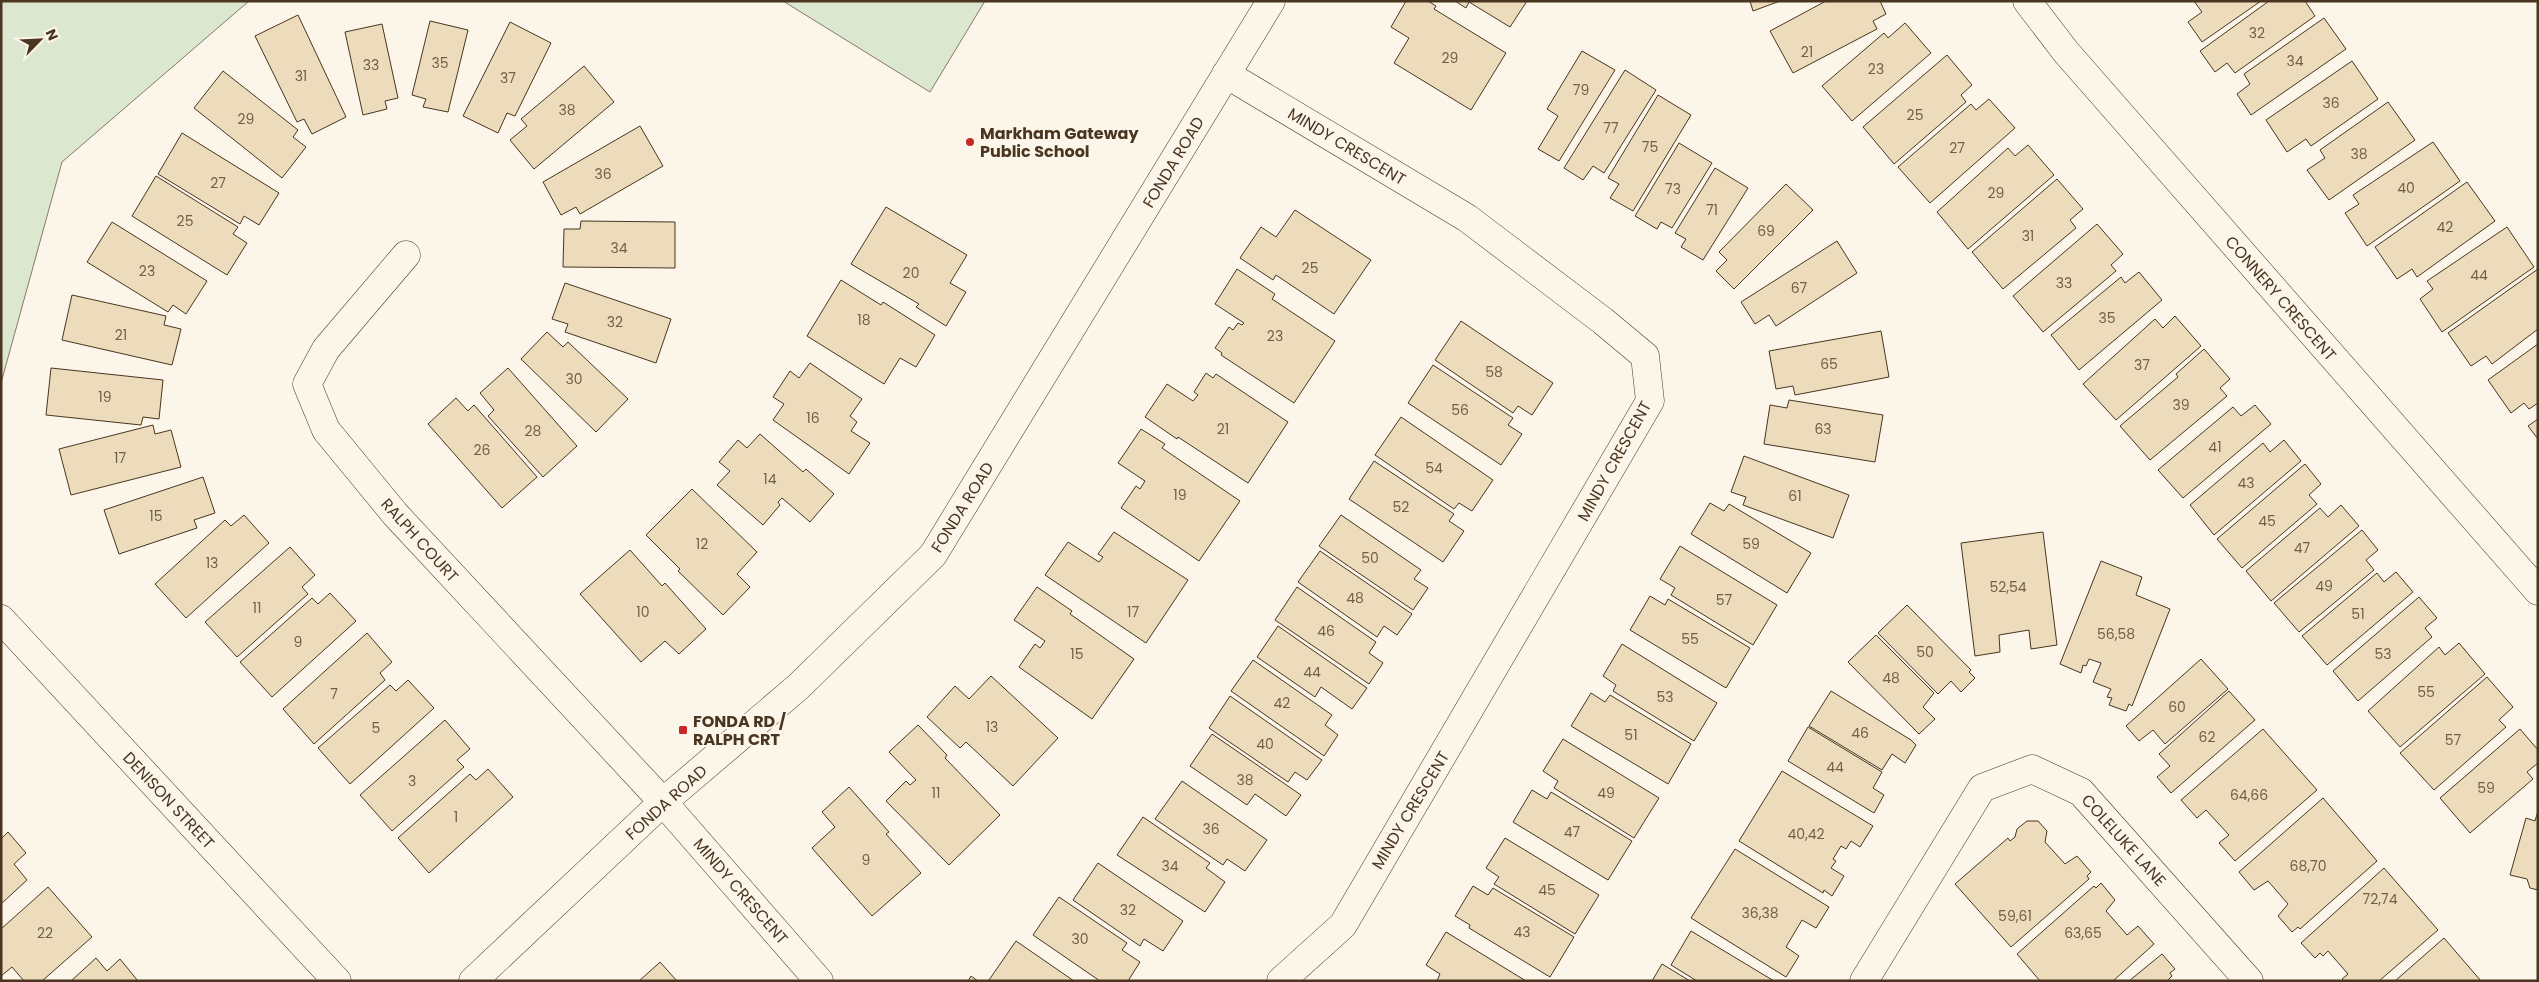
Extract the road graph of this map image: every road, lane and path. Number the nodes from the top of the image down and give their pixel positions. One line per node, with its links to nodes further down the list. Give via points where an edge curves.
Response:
1 (1271, 1): 3 (street, FONDA ROAD)
2 (2027, 1): 5 (street, CONNERY CRESCENT, via 2066,52)
3 (1226, 74): 7 (street, FONDA ROAD, via 933,555 798,687); 11 (street, MINDY CRESCENT, via 1467,218 1603,320 1645,356 1650,401 1343,925)
4 (406, 255): 7 (street, RALPH COURT, via 326,349 307,384 326,430 395,514)
5 (2538, 591)
6 (1, 619): 8 (street, DENISON STREET)
7 (663, 802): 9 (street, FONDA ROAD); 10 (street, MINDY CRESCENT)
8 (337, 981)
9 (473, 981)
10 (819, 981)
11 (1281, 981)
12 (1864, 981): 13 (street, COLELUKE LANE, via 1982,788 2032,769 2081,792)
13 (2249, 981)

